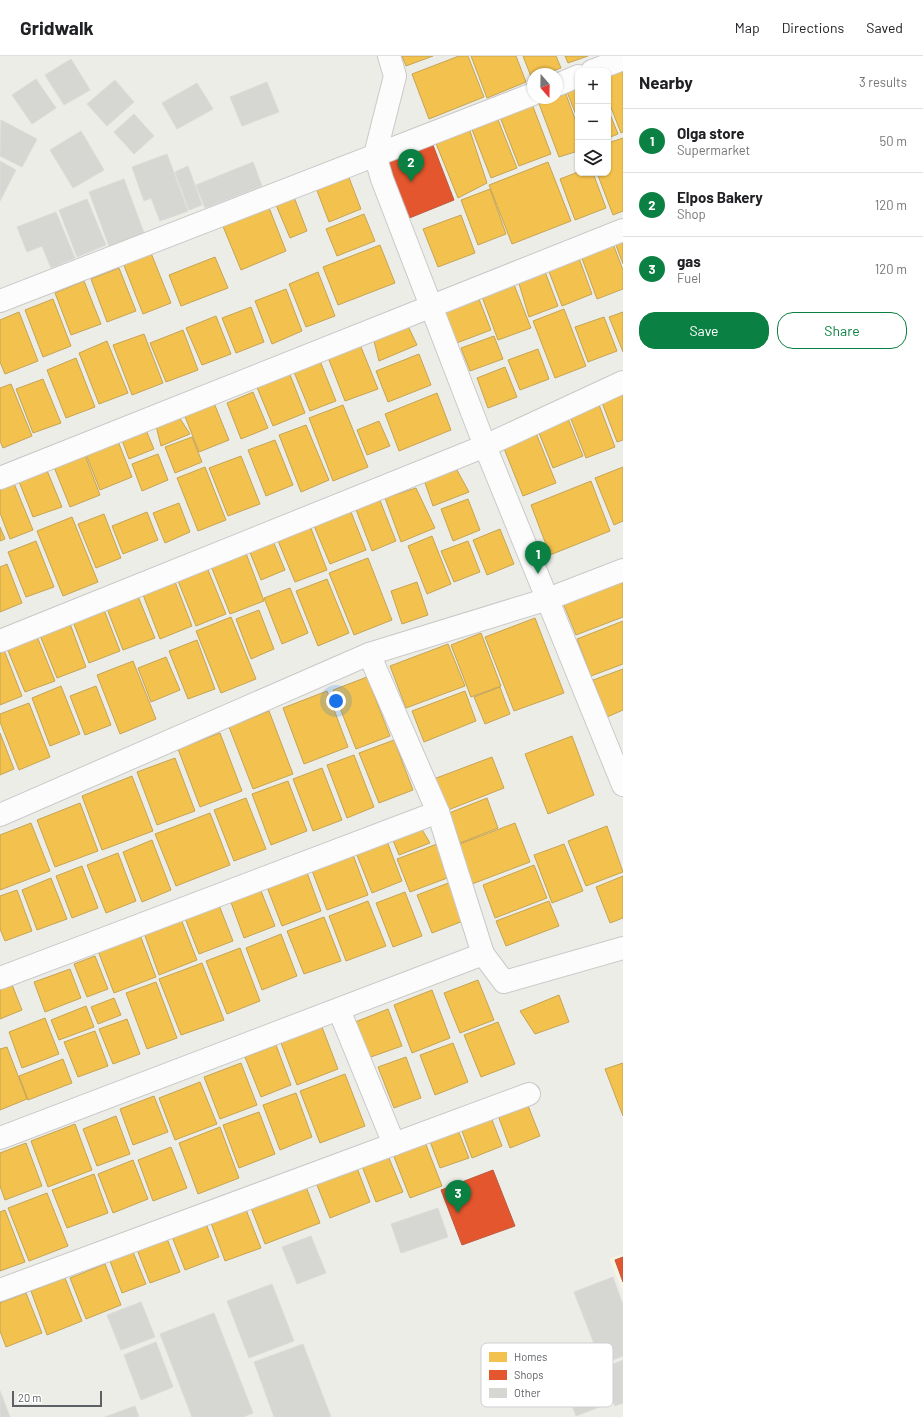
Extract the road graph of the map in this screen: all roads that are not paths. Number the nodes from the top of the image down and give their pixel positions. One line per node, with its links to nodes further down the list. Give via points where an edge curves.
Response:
1 (389, 56): 7 (street, via 395,76)
2 (623, 59): 3 (street)
3 (600, 68)
4 (575, 77): 5 (street)
5 (563, 82)
6 (527, 96): 7 (street)
7 (375, 155): 9 (street); 10 (street)
8 (623, 230): 10 (street)
9 (0, 301)
10 (430, 306): 12 (street); 13 (street)
11 (623, 382): 12 (street)
12 (485, 446): 15 (street); 16 (street)
13 (0, 478)
14 (623, 570): 15 (street)
15 (548, 599): 17 (street); 18 (street)
16 (0, 641)
17 (369, 654): 19 (street); 20 (street)
18 (623, 785)
19 (438, 812): 22 (street); 23 (street)
20 (0, 815)
21 (623, 948): 22 (street, via 504,982)
22 (483, 954): 24 (street)
23 (0, 978)
24 (339, 1010): 26 (street); 27 (street)
25 (529, 1094): 27 (street)
26 (0, 1138)
27 (394, 1144): 28 (street)
28 (0, 1290)

